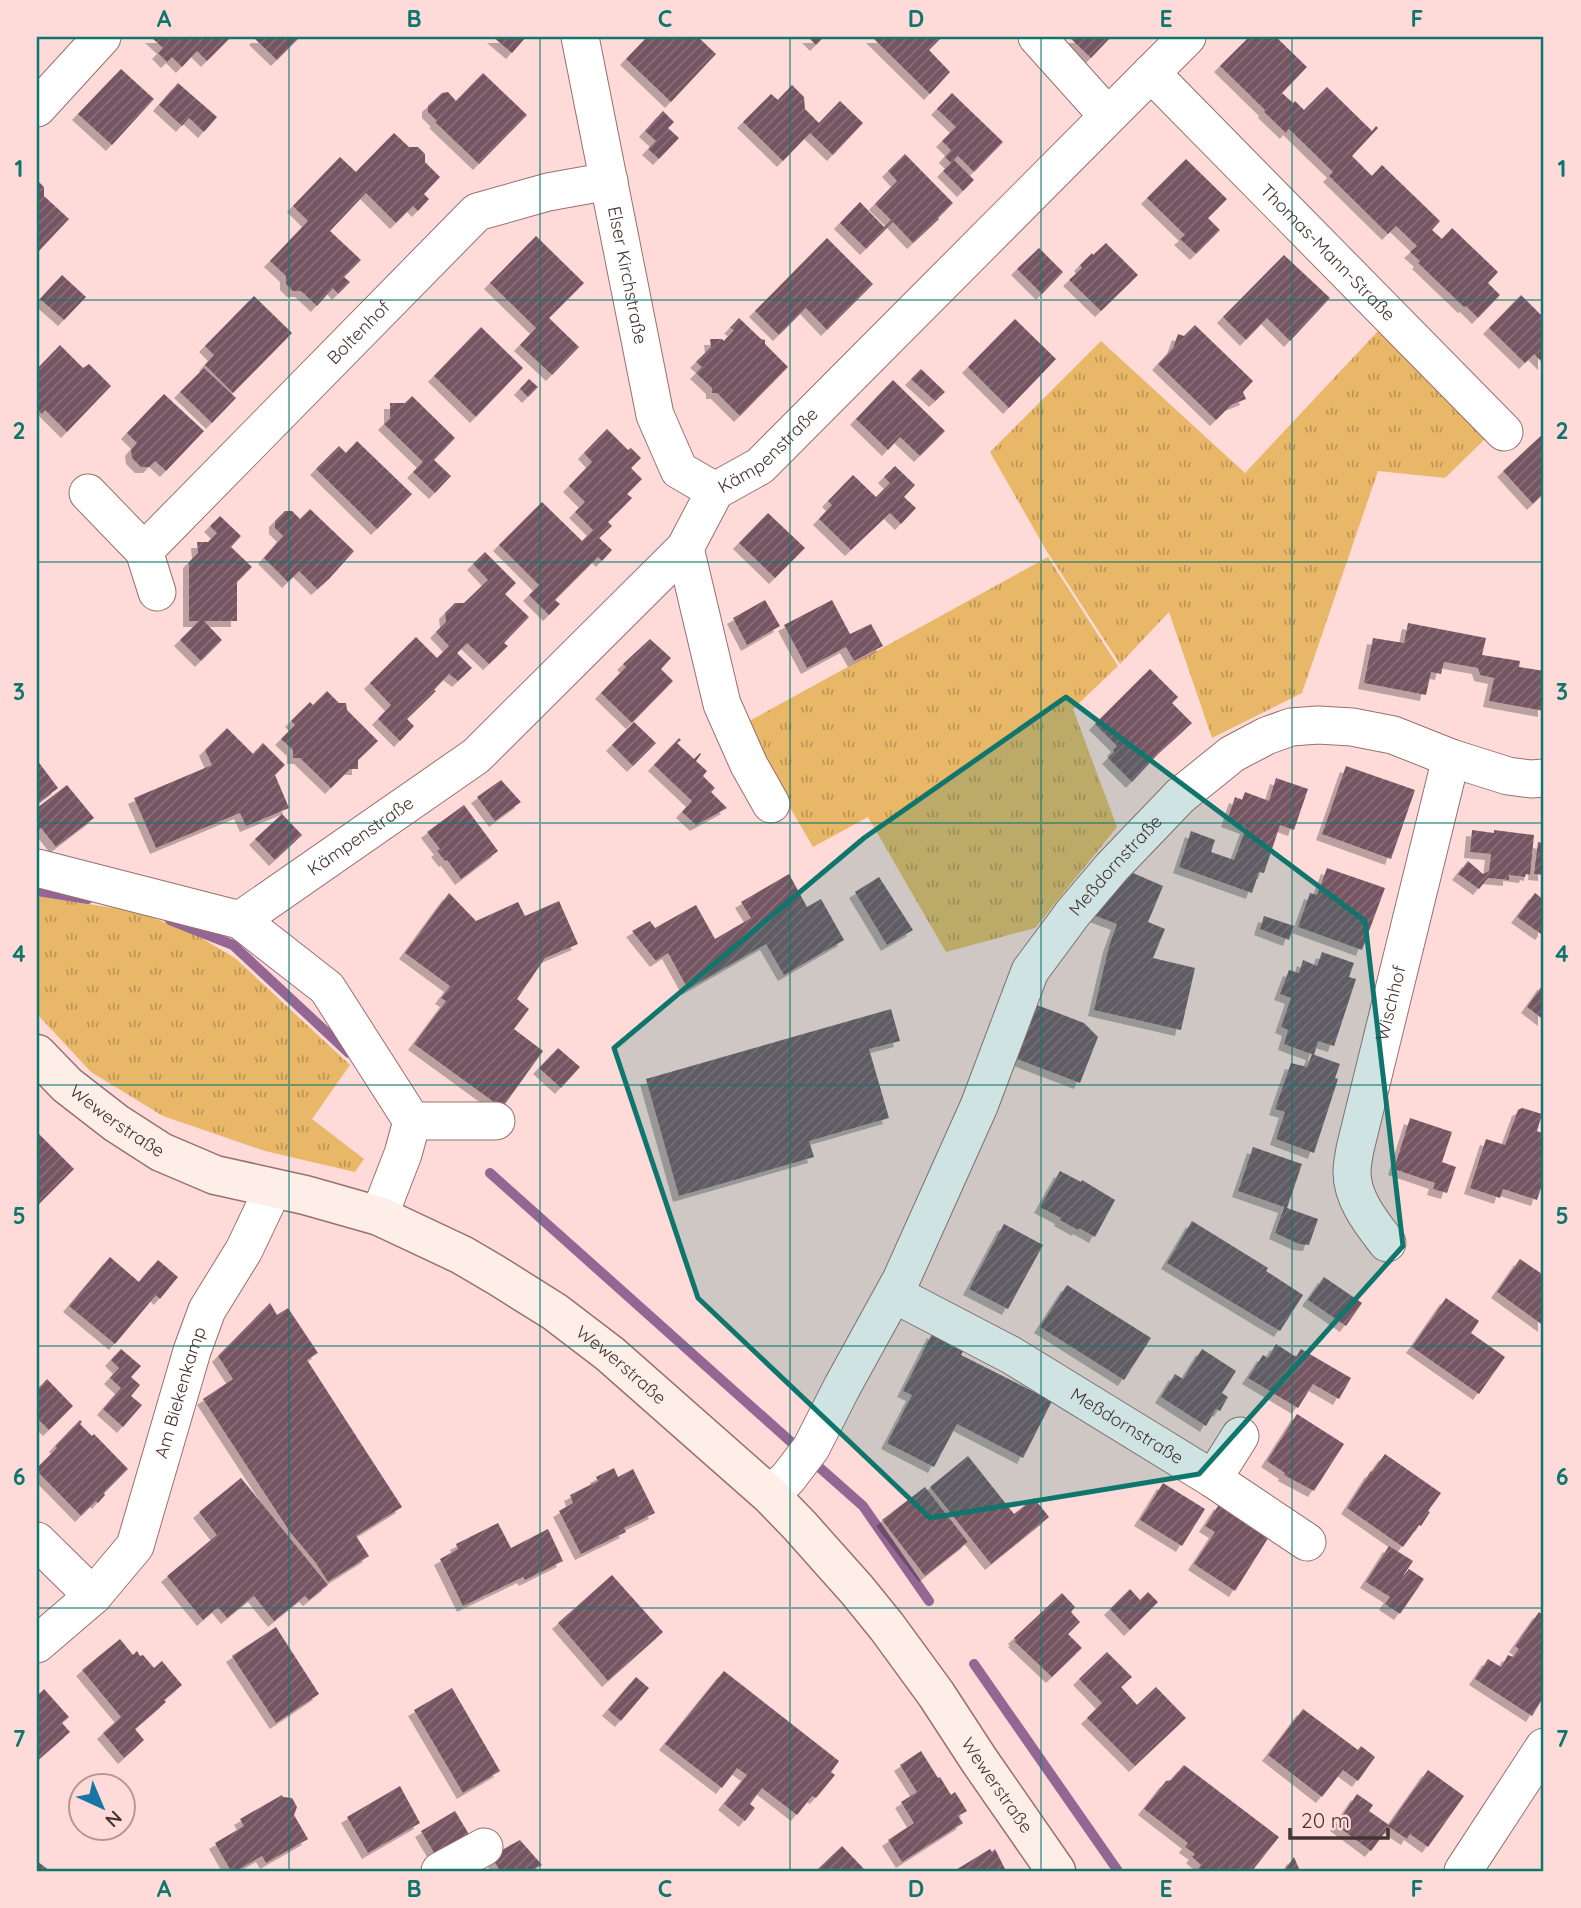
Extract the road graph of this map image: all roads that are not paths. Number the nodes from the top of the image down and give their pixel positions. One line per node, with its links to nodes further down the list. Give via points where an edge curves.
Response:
1 (102, 37): 6 (street)
2 (580, 37): 8 (street, Elser Kirchstraße)
3 (1037, 37): 7 (street)
4 (1187, 37): 5 (street, Kämpenstraße)
5 (1151, 73): 7 (street, Kämpenstraße); 9 (street, Thomas-Mann-Straße)
6 (37, 108)
7 (1107, 115): 10 (street, Kämpenstraße, via 760,466)
8 (609, 181): 10 (street, Elser Kirchstraße, via 655,415 678,470); 13 (street, Boltenhof, via 477,212)
9 (1504, 432)
10 (715, 491): 12 (street, Kämpenstraße)
11 (88, 494): 13 (street)
12 (685, 548): 17 (street, via 723,704); 19 (street, Kämpenstraße, via 477,756)
13 (144, 551): 14 (street)
14 (157, 592)
15 (1451, 758): 16 (street, Meßdornstraße, via 1508,776); 25 (street, Wischhof, via 1352,1171 1358,1200); 26 (street, Meßdornstraße, via 1379,732 1318,724 1291,727 1232,754 1180,796 1112,867 1030,971 979,1106)
16 (1544, 778)
17 (771, 804)
18 (37, 868): 19 (street)
19 (240, 920): 22 (street, via 327,988)
20 (37, 1054): 23 (main road, Wewerstraße, via 86,1100 161,1152 215,1175)
21 (496, 1121): 22 (street)
22 (412, 1122): 24 (street)
23 (273, 1189): 24 (main road, Wewerstraße); 32 (street, Am Biekenkamp, via 203,1320 135,1546)
24 (379, 1216): 29 (main road, Wewerstraße, via 461,1255 555,1312 620,1362)
25 (1387, 1243)
26 (894, 1294): 28 (street, Meßdornstraße, via 1012,1355); 29 (street, Meßdornstraße, via 804,1458)
27 (1240, 1436): 28 (street)
28 (1213, 1479): 31 (street, Meßdornstraße)
29 (770, 1495): 37 (main road, Wewerstraße, via 887,1628)
30 (37, 1541): 32 (street)
31 (1307, 1542)
32 (93, 1595): 33 (street, Am Biekenkamp)
33 (37, 1644)
34 (1538, 1771): 38 (street)
35 (484, 1847): 36 (street)
36 (440, 1871)
37 (1056, 1871)
38 (1463, 1871)

